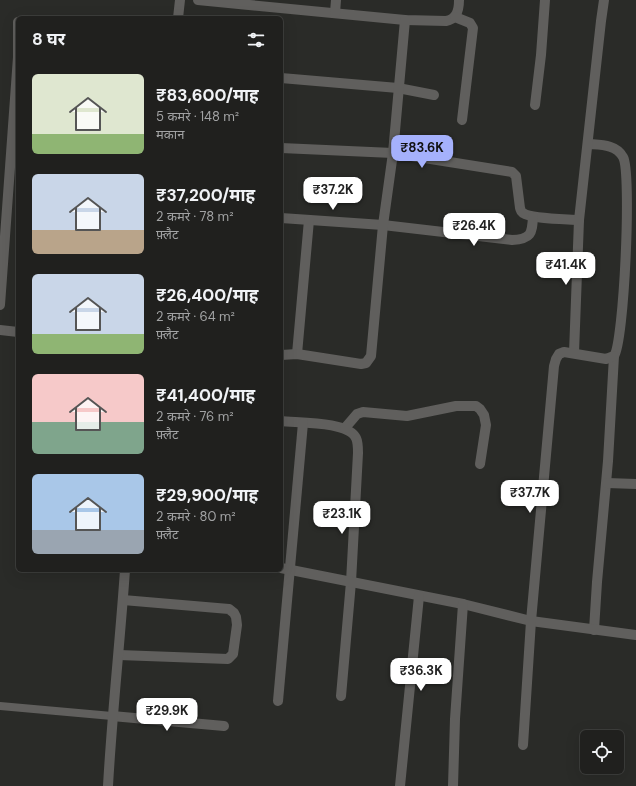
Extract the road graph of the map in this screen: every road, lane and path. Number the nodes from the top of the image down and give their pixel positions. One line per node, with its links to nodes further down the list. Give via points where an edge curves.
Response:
1 (180, 0): 8 (street)
2 (198, 0): 7 (street)
3 (336, 0): 7 (street)
4 (460, 0): 9 (street)
5 (545, 0): 14 (street, via 542,55)
6 (604, 0): 17 (street)
7 (335, 13): 10 (street)
8 (178, 16)
9 (455, 17): 10 (street, via 446,21); 16 (street, via 470,23 473,28)
10 (405, 20): 12 (street)
11 (283, 78): 12 (street)
12 (398, 88): 13 (street); 19 (street)
13 (434, 95)
14 (535, 105)
15 (16, 113): 20 (street)
16 (462, 120)
17 (588, 144): 24 (street); 32 (street, via 612,147 624,159 628,208 624,292)
18 (283, 148): 19 (street)
19 (392, 153): 21 (street, via 512,172 516,176 521,211); 25 (street)
20 (13, 196): 26 (street)
21 (533, 216): 24 (street); 25 (street, via 532,230 524,239 512,240)
22 (283, 218): 23 (street)
23 (309, 220): 25 (street); 30 (street)
24 (579, 220): 29 (street)
25 (383, 224): 30 (street, via 369,360 366,364 361,364)
26 (0, 305)
27 (0, 330): 28 (street)
28 (16, 332)
29 (574, 353): 32 (street, via 606,359); 45 (street, via 559,354 554,366)
30 (298, 354): 31 (street)
31 (283, 355)
32 (614, 356): 37 (street)
33 (283, 422): 34 (street)
34 (303, 423): 35 (street); 39 (street)
35 (345, 428): 36 (street, via 357,414 363,412 407,416 456,406 476,406 484,415 486,425); 41 (street, via 356,436 358,453)
36 (480, 464)
37 (607, 483): 38 (street); 46 (street)
38 (636, 484)
39 (285, 569): 41 (street); 50 (street)
40 (125, 572): 43 (street)
41 (351, 582): 42 (street); 49 (street)
42 (419, 596): 44 (street); 56 (street)
43 (123, 600): 48 (street); 48 (street, via 228,610 234,613 237,625 233,654 228,659)
44 (463, 604): 45 (street); 57 (street)
45 (532, 621): 46 (street); 54 (street)
46 (594, 630): 47 (street)
47 (636, 635)
48 (119, 655): 52 (street)
49 (341, 696)
50 (278, 702)
51 (0, 706): 52 (lane)
52 (112, 716): 53 (street); 55 (street)
53 (224, 726)
54 (523, 745)
55 (108, 786)
56 (400, 786)
57 (452, 786)

